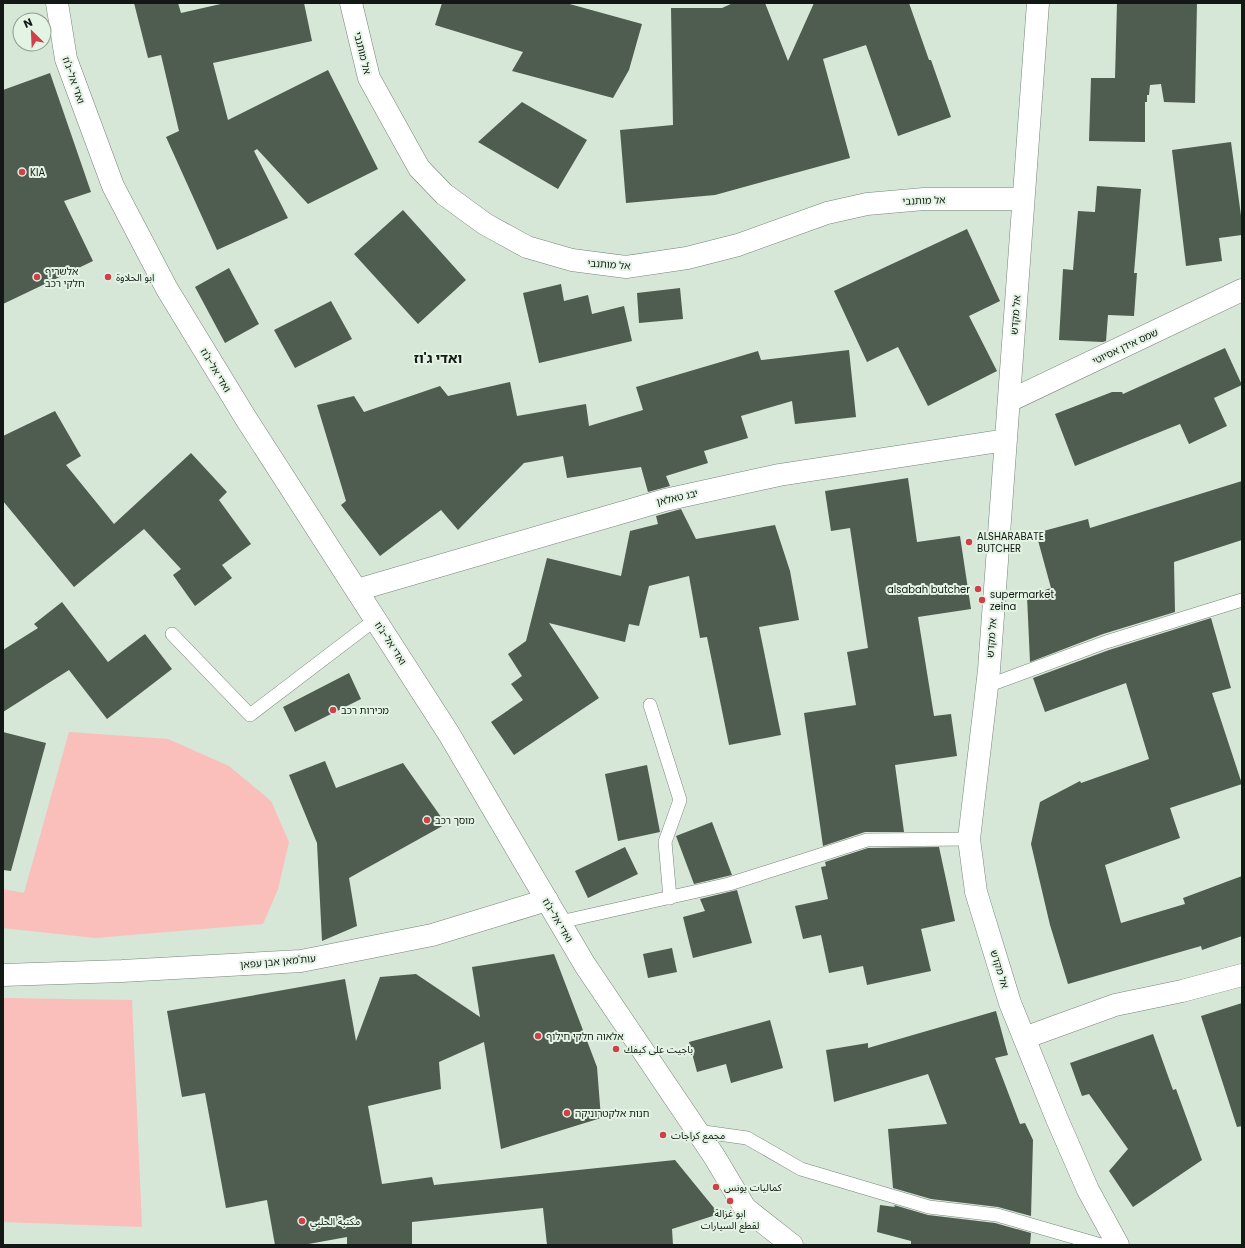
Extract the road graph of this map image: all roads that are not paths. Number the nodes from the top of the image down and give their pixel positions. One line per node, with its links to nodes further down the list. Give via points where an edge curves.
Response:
1 (57, 3): 8 (street, ואדי אל-ג'וז, via 66,59 113,186 171,296 245,417)
2 (351, 3): 4 (street, אל מותנבי, via 369,78 419,168 444,194 485,224 527,247 572,260 626,267 687,258 738,246 827,213 867,204 924,199)
3 (1038, 3): 4 (street, אל מקדש)
4 (1023, 199): 6 (street, אל מקדש)
5 (1242, 290): 6 (street, שמס אידן אסיוטי)
6 (1008, 401): 7 (street, אל מקדש)
7 (1006, 440): 8 (street, יבנ טאלאן, via 779,475 665,500); 12 (street, אל מקדש)
8 (357, 590): 10 (street, ואדי אל-ג'וז)
9 (1242, 600): 12 (lane, via 1106,642)
10 (376, 619): 11 (lane, via 250,716); 16 (street, ואדי אל-ג'וז, via 449,734)
11 (172, 634)
12 (987, 686): 14 (street, אל מקדש)
13 (650, 705): 15 (lane, via 680,800 665,842)
14 (969, 839): 15 (lane, via 867,840 729,884); 20 (street, אל מקדש, via 976,892 1010,1003)
15 (670, 898): 17 (lane)
16 (547, 900): 17 (street, ואדי אל-ג'וז); 18 (street, עות'מאן אבן עפאן, via 432,935 301,961)
17 (560, 922): 21 (street, ואדי אל-ג'וז, via 585,965)
18 (3, 975)
19 (1242, 975): 20 (street, via 1115,1005)
20 (1024, 1038): 24 (street, אל מקדש, via 1088,1190)
21 (697, 1131): 22 (street, ואדי אל-ג'וז, via 745,1208); 23 (lane, via 747,1138 801,1169 929,1207 997,1215)
22 (792, 1245)
23 (1101, 1245)
24 (1118, 1245)

